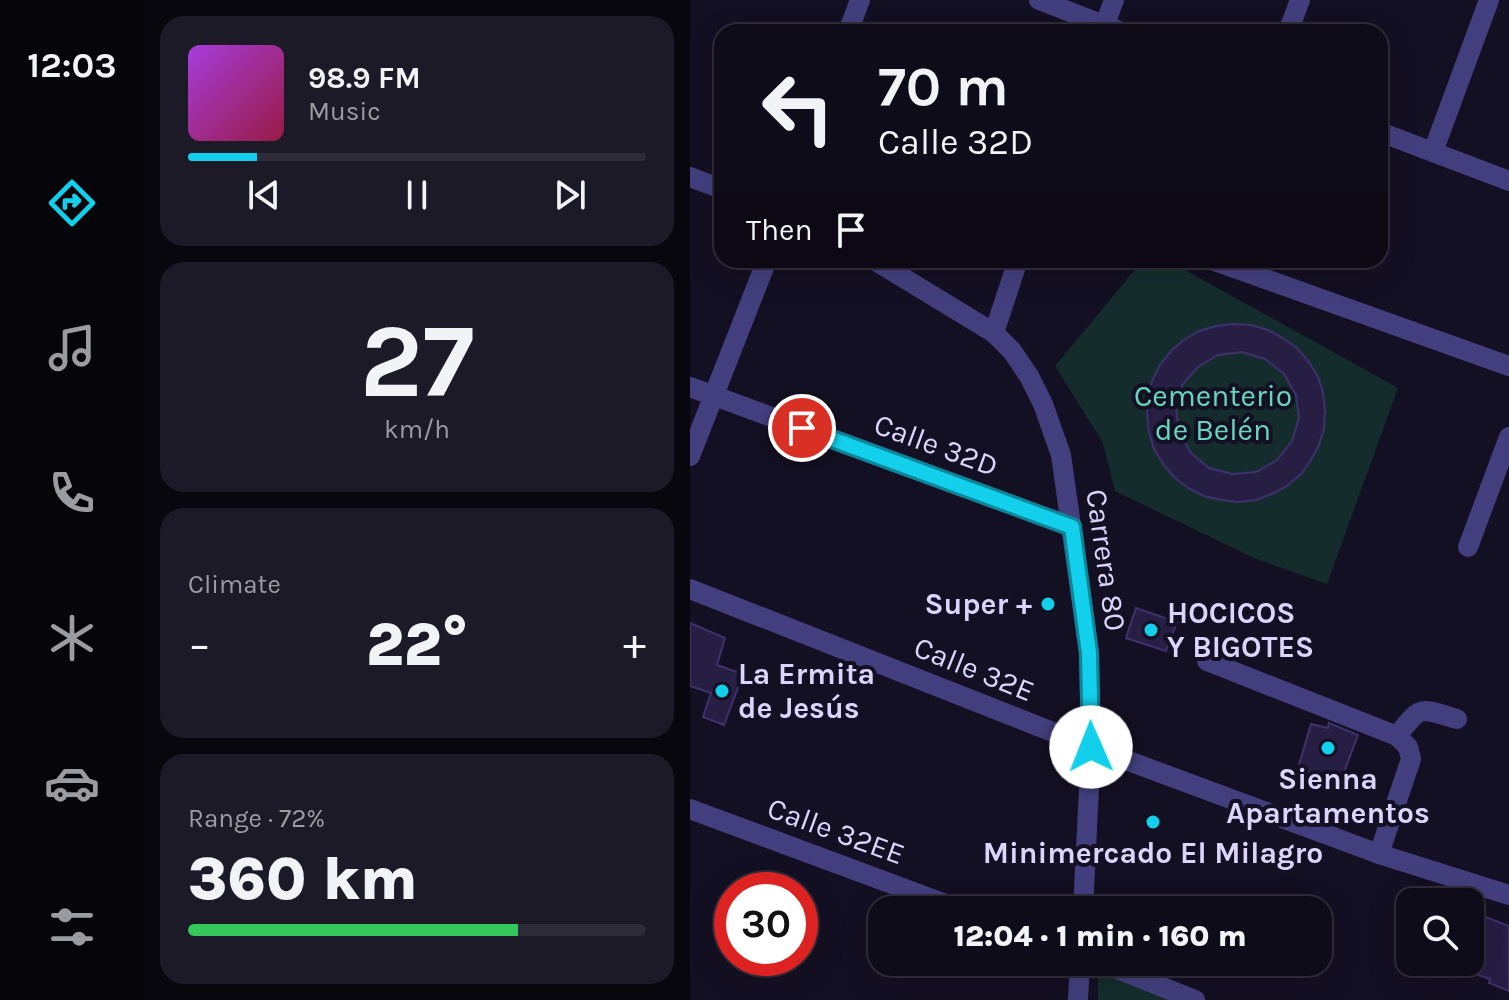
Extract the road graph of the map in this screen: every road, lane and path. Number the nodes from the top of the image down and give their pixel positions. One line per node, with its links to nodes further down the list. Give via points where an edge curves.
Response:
1 (860, 0): 6 (street)
2 (1039, 0): 7 (street)
3 (1114, 0): 8 (street)
4 (1300, 0): 9 (street)
5 (1489, 0): 11 (street)
6 (851, 24)
7 (1095, 24)
8 (1110, 24)
9 (1291, 24)
10 (1388, 135): 11 (street)
11 (1433, 152): 13 (street)
12 (690, 177): 14 (street)
13 (1509, 181)
14 (714, 186)
15 (764, 268): 22 (street)
16 (887, 268): 19 (street, Carrera 80)
17 (1015, 268): 19 (street)
18 (1234, 268): 20 (street)
19 (994, 333): 25 (street, Carrera 80, via 1012,351 1043,404 1061,455)
20 (1509, 366)
21 (690, 387): 22 (street, Calle 32D)
22 (712, 395): 24 (street); 25 (street, Calle 32D)
23 (1509, 437): 26 (street)
24 (690, 456)
25 (1072, 527): 31 (street, Carrera 80, via 1089,653)
26 (1468, 547)
27 (690, 589): 31 (street, Calle 32E)
28 (1207, 661): 30 (street)
29 (1457, 719): 30 (street, via 1420,711)
30 (1397, 736): 33 (street, via 1411,759)
31 (1091, 747): 33 (street, Calle 32E); 36 (street, Carrera 80)
32 (690, 809): 35 (street, Calle 32EE)
33 (1379, 854): 34 (street, Calle 32E)
34 (1509, 895)
35 (924, 896)
36 (1084, 896)
37 (1079, 976): 39 (street)
38 (1135, 976): 40 (street)
39 (1078, 1000)
40 (1195, 1000)

